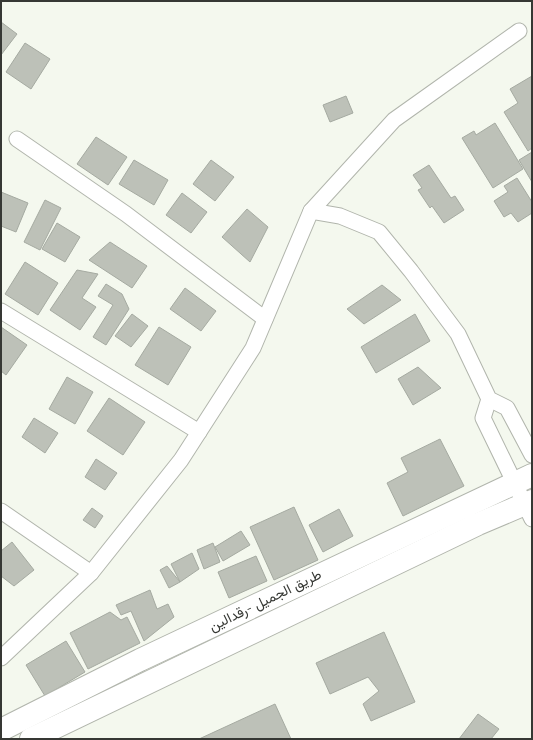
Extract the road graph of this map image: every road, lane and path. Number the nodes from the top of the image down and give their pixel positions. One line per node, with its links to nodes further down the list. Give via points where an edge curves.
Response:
1 (519, 31): 3 (street, via 394,120)
2 (17, 139): 5 (street, via 126,214)
3 (310, 212): 5 (street); 6 (street, via 340,216 379,232 458,334)
4 (1, 311): 7 (street)
5 (265, 319): 7 (street, via 253,348)
6 (489, 399): 8 (street, via 508,408); 9 (street, via 484,418)
7 (199, 432): 12 (street)
8 (532, 455)
9 (523, 478): 10 (street); 14 (main road, طريق الجميل -رقدالين, via 140,660)
10 (529, 508): 15 (main road, طريق الجميل -رقدالين, via 471,528)
11 (1, 511): 12 (street)
12 (91, 573): 13 (street)
13 (1, 658)
14 (1, 730)
15 (31, 739)

